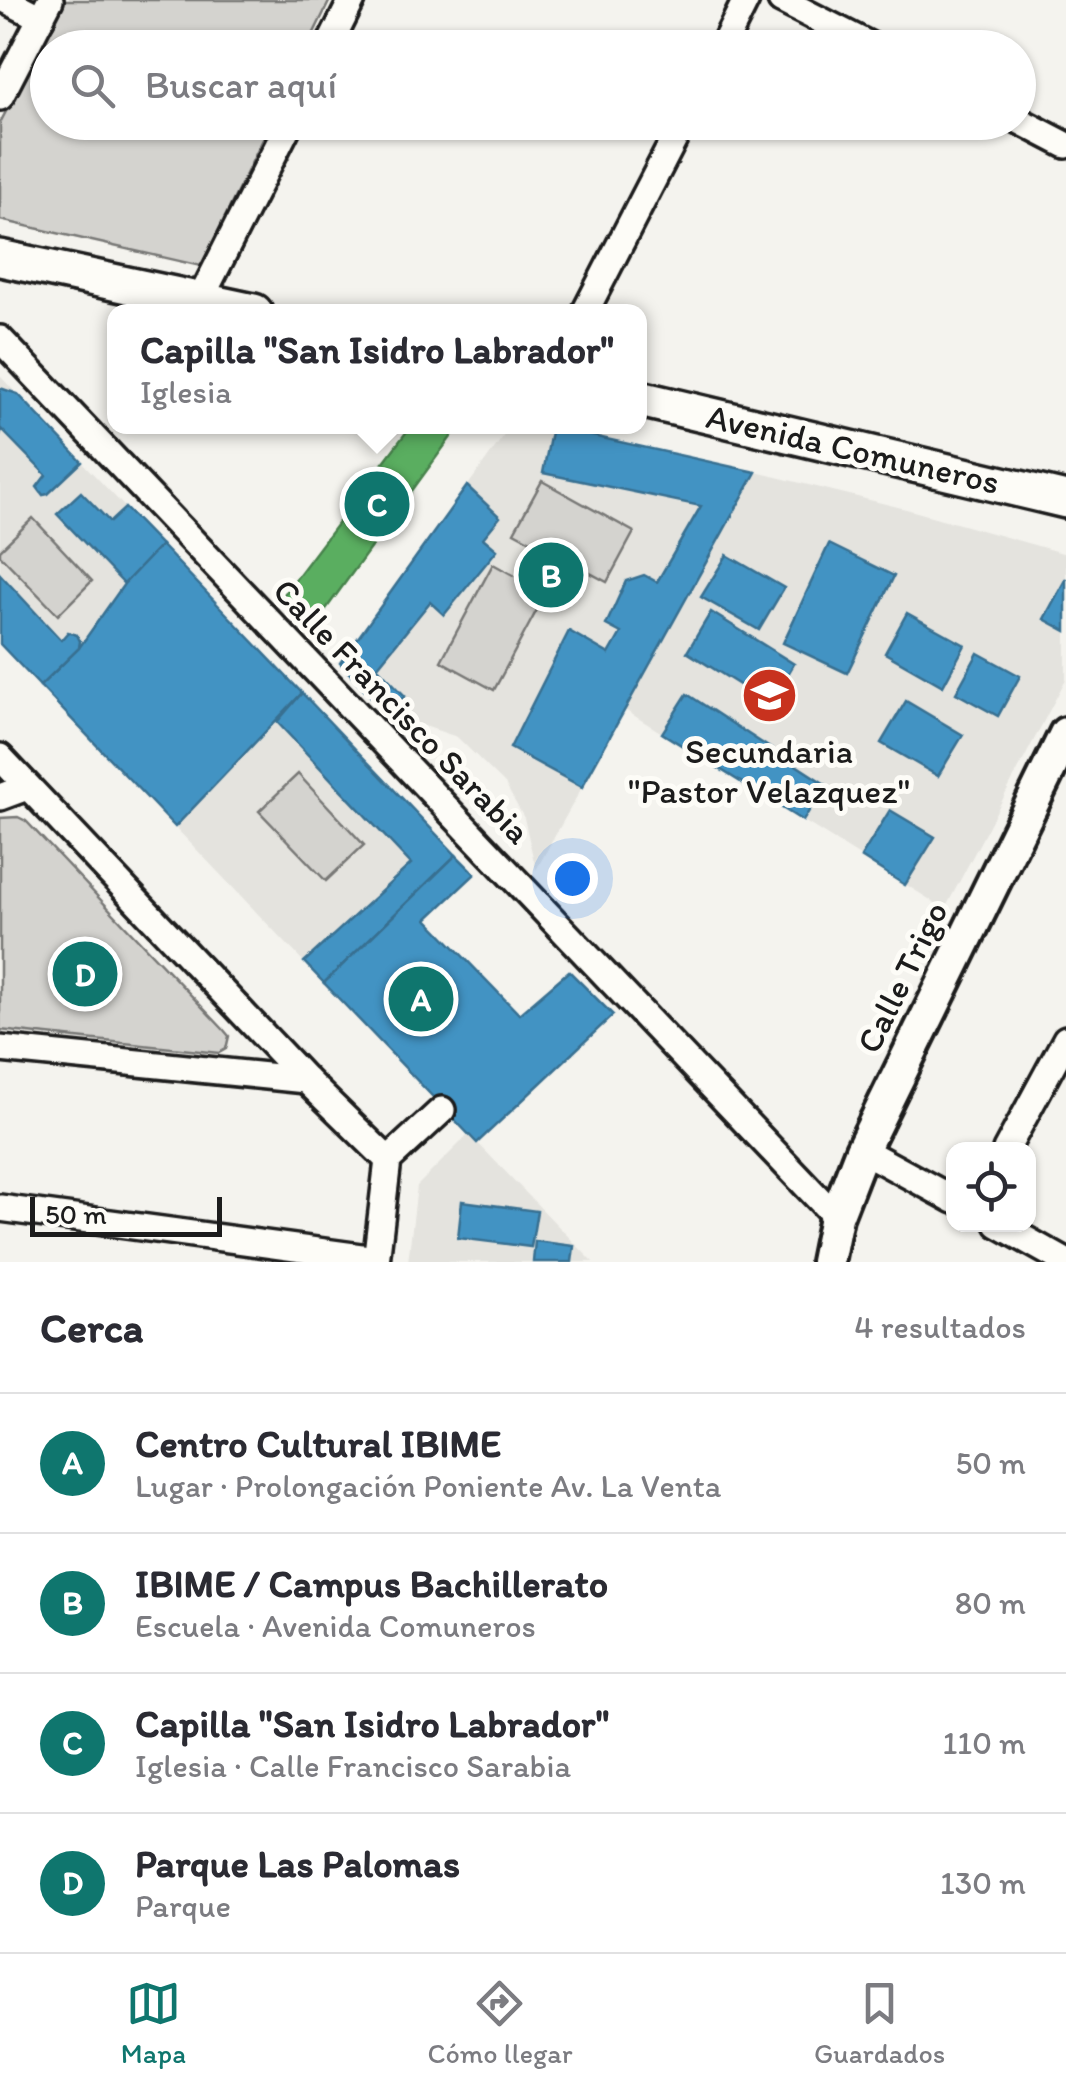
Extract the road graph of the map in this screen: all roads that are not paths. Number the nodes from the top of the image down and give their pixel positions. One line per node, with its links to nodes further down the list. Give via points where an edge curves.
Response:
1 (6, 0): 5 (street)
2 (352, 0): 6 (street)
3 (746, 0): 7 (street)
4 (781, 0): 8 (street)
5 (46, 9)
6 (337, 30)
7 (731, 30)
8 (840, 30)
9 (30, 40): 10 (street)
10 (0, 97)
11 (1036, 129): 14 (street)
12 (281, 140): 16 (street)
13 (674, 140): 18 (street)
14 (1066, 144)
15 (0, 258): 16 (main road)
16 (200, 300): 17 (main road)
17 (218, 304)
18 (589, 304)
19 (0, 339): 35 (street, Calle Francisco Sarabia)
20 (647, 400): 21 (main road, Avenida Comuneros)
21 (1066, 500)
22 (0, 757): 24 (street)
23 (1061, 757): 31 (street, Calle Trigo)
24 (27, 786): 25 (street); 28 (street)
25 (0, 797)
26 (1066, 1039): 30 (street)
27 (0, 1050): 28 (street)
28 (306, 1080): 32 (street)
29 (442, 1110): 32 (street)
30 (1010, 1142)
31 (862, 1150): 33 (street); 35 (street, Calle Trigo)
32 (388, 1160): 37 (street)
33 (946, 1196)
34 (0, 1208): 37 (street)
35 (836, 1217): 38 (street, Calle Trigo)
36 (1012, 1232): 39 (street)
37 (376, 1261)
38 (828, 1262)
39 (1066, 1262)

